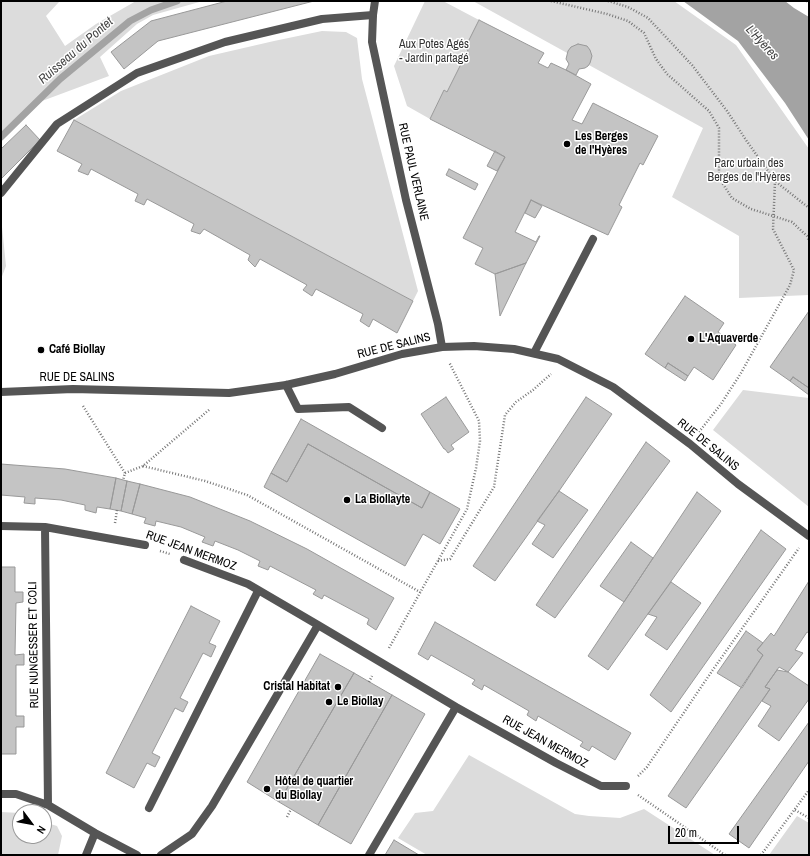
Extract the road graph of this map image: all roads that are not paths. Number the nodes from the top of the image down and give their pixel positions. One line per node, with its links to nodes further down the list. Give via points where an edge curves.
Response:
1 (375, 1): 2 (street, RUE PAUL VERLAINE)
2 (373, 15): 3 (street, via 322,19 225,42 137,73 57,124); 5 (street, RUE PAUL VERLAINE, via 372,42 406,200)
3 (1, 193)
4 (593, 239): 6 (street)
5 (442, 347): 6 (street, RUE DE SALINS, via 481,346); 7 (street, RUE DE SALINS, via 402,354 335,374)
6 (534, 353): 12 (street, RUE DE SALINS, via 558,359 613,387)
7 (286, 385): 8 (street, RUE DE SALINS, via 229,393 73,389); 9 (street, via 298,409 349,407)
8 (1, 392)
9 (382, 428)
10 (1, 526): 11 (street)
11 (45, 528): 13 (street, RUE JEAN MERMOZ); 21 (street, RUE NUNGESSER ET COLI)
12 (809, 536)
13 (145, 545)
14 (184, 560): 15 (street, RUE JEAN MERMOZ, via 248,584)
15 (258, 591): 16 (street, RUE JEAN MERMOZ); 23 (street)
16 (318, 625): 17 (street, RUE JEAN MERMOZ); 27 (street, via 208,812 192,834)
17 (456, 707): 18 (street, RUE JEAN MERMOZ, via 601,786); 28 (street)
18 (626, 786)
19 (1, 794): 20 (street, via 16,794)
20 (45, 804)
21 (48, 804)
22 (52, 807): 24 (street)
23 (149, 808)
24 (95, 833): 25 (street); 26 (street)
25 (86, 855)
26 (137, 855)
27 (161, 855)
28 (369, 855)

